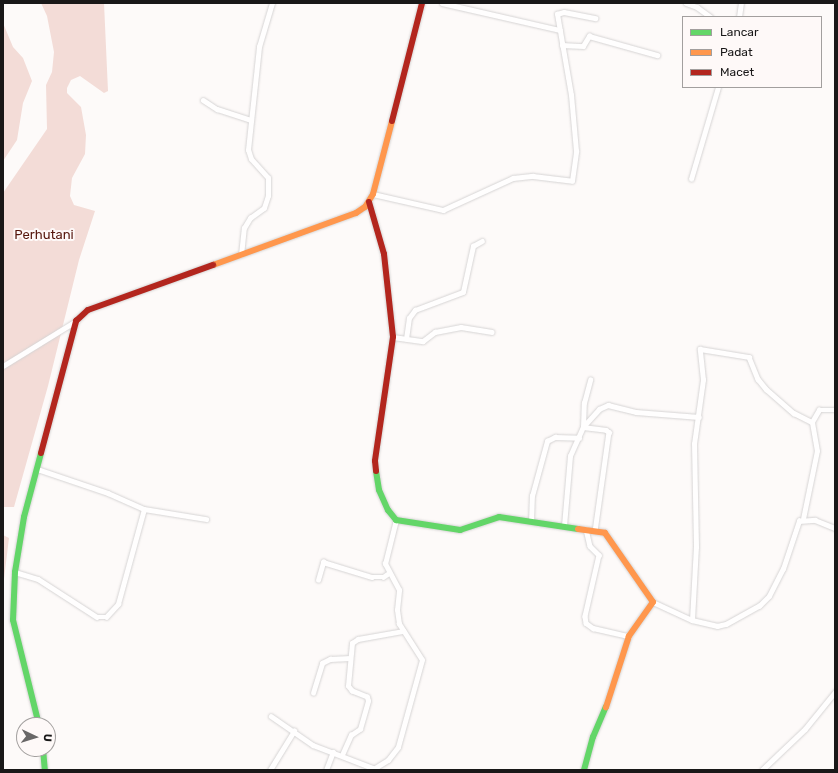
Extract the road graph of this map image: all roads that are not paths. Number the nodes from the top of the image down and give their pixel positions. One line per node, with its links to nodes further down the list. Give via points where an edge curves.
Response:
1 (272, 3): 14 (street, via 259,47)
2 (422, 3): 16 (street)
3 (442, 3): 9 (street)
4 (686, 3): 6 (street)
5 (741, 3): 7 (street)
6 (710, 16)
7 (739, 16)
8 (595, 18): 9 (street, via 558,12)
9 (560, 30): 10 (street)
10 (562, 45): 11 (street, via 583,46 589,36); 16 (street, via 571,96 576,151 572,181 533,176 513,178 443,210)
11 (657, 55)
12 (718, 88): 15 (street)
13 (203, 100): 14 (street, via 217,109)
14 (250, 120): 19 (street, via 248,155 266,172 269,185 264,208 250,218 244,228)
15 (691, 179)
16 (373, 194): 17 (street)
17 (369, 202): 19 (street, via 356,213); 22 (street, via 384,254)
18 (482, 241): 23 (street, via 473,246 463,292 415,310 409,318)
19 (241, 255): 20 (street, via 88,310)
20 (76, 321): 24 (street); 31 (street)
21 (492, 332): 23 (street, via 461,327 435,332 423,341)
22 (393, 337): 23 (street); 35 (street, via 375,461 381,497)
23 (406, 339)
24 (3, 366)
25 (590, 380): 29 (street, via 585,397)
26 (835, 410): 28 (street, via 819,410)
27 (699, 417): 28 (street, via 703,380 699,352 703,348 749,357 758,379 766,389 794,413); 29 (street, via 636,412 608,405 599,409); 45 (street, via 694,444 696,547)
28 (812, 422): 34 (street, via 817,451)
29 (583, 427): 30 (street); 40 (street, via 610,432)
30 (579, 438): 36 (street, via 556,437 547,441 532,496); 37 (street, via 570,456)
31 (37, 469): 32 (street, via 108,493); 41 (street, via 22,526)
32 (144, 509): 33 (street); 41 (street, via 118,604 106,617 97,617 38,580)
33 (206, 519)
34 (803, 519): 38 (street, via 815,520); 45 (street, via 797,525 778,580 759,606 721,625)
35 (396, 520): 36 (street, via 460,530 494,517); 42 (street, via 386,559)
36 (531, 522): 37 (street)
37 (564, 526): 39 (street)
38 (835, 528)
39 (586, 530): 40 (street); 47 (street, via 590,546 599,554 585,616 586,623 593,628)
40 (595, 531): 44 (street, via 610,538)
41 (15, 572): 52 (street, via 12,620)
42 (389, 573): 43 (street, via 383,577 372,577 323,562); 46 (street, via 399,590 397,617)
43 (318, 580)
44 (653, 602): 45 (street); 47 (street)
45 (692, 620)
46 (402, 631): 48 (street, via 354,640); 57 (street, via 421,656 421,663 398,747 388,760)
47 (628, 636): 61 (street, via 612,692 593,737)
48 (350, 658): 50 (street, via 330,659 322,663); 55 (street, via 349,688 367,697 368,701 360,729 351,735)
49 (835, 692): 62 (street, via 805,729)
50 (313, 693)
51 (271, 716): 53 (street)
52 (37, 717)
53 (294, 731): 54 (street, via 313,745); 59 (street)
54 (333, 752): 55 (street); 60 (street)
55 (342, 756): 57 (street)
56 (44, 757): 58 (street)
57 (373, 769)
58 (45, 770)
59 (270, 770)
60 (326, 770)
61 (584, 770)
62 (762, 770)

